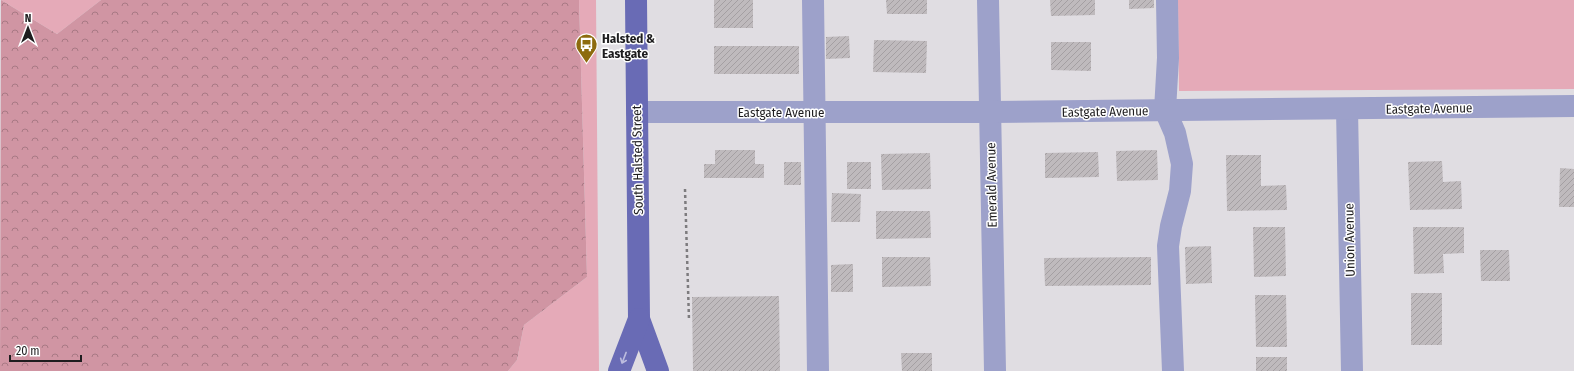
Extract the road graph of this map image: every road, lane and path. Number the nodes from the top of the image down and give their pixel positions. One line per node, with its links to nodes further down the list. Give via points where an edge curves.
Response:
1 (636, 0): 8 (main road, South Halsted Street)
2 (813, 0): 9 (street)
3 (988, 0): 10 (street, Emerald Avenue)
4 (1167, 0): 7 (street, via 1168,58)
5 (1574, 106): 6 (street, Eastgate Avenue)
6 (1347, 109): 7 (street, Eastgate Avenue); 19 (street, Union Avenue)
7 (1165, 110): 10 (street, Eastgate Avenue); 18 (street, via 1175,133 1182,164 1180,191 1168,246)
8 (637, 112): 9 (street, Eastgate Avenue); 12 (main road, South Halsted Street)
9 (814, 112): 10 (street, Eastgate Avenue); 16 (street)
10 (990, 112): 17 (street, Emerald Avenue)
11 (686, 189): 13 (path)
12 (639, 319): 14 (main road, South Halsted Street, one-way to 14); 15 (main road, South Halsted Street)
13 (689, 320)
14 (619, 371)
15 (658, 371)
16 (818, 371)
17 (995, 371)
18 (1173, 371)
19 (1352, 371)

